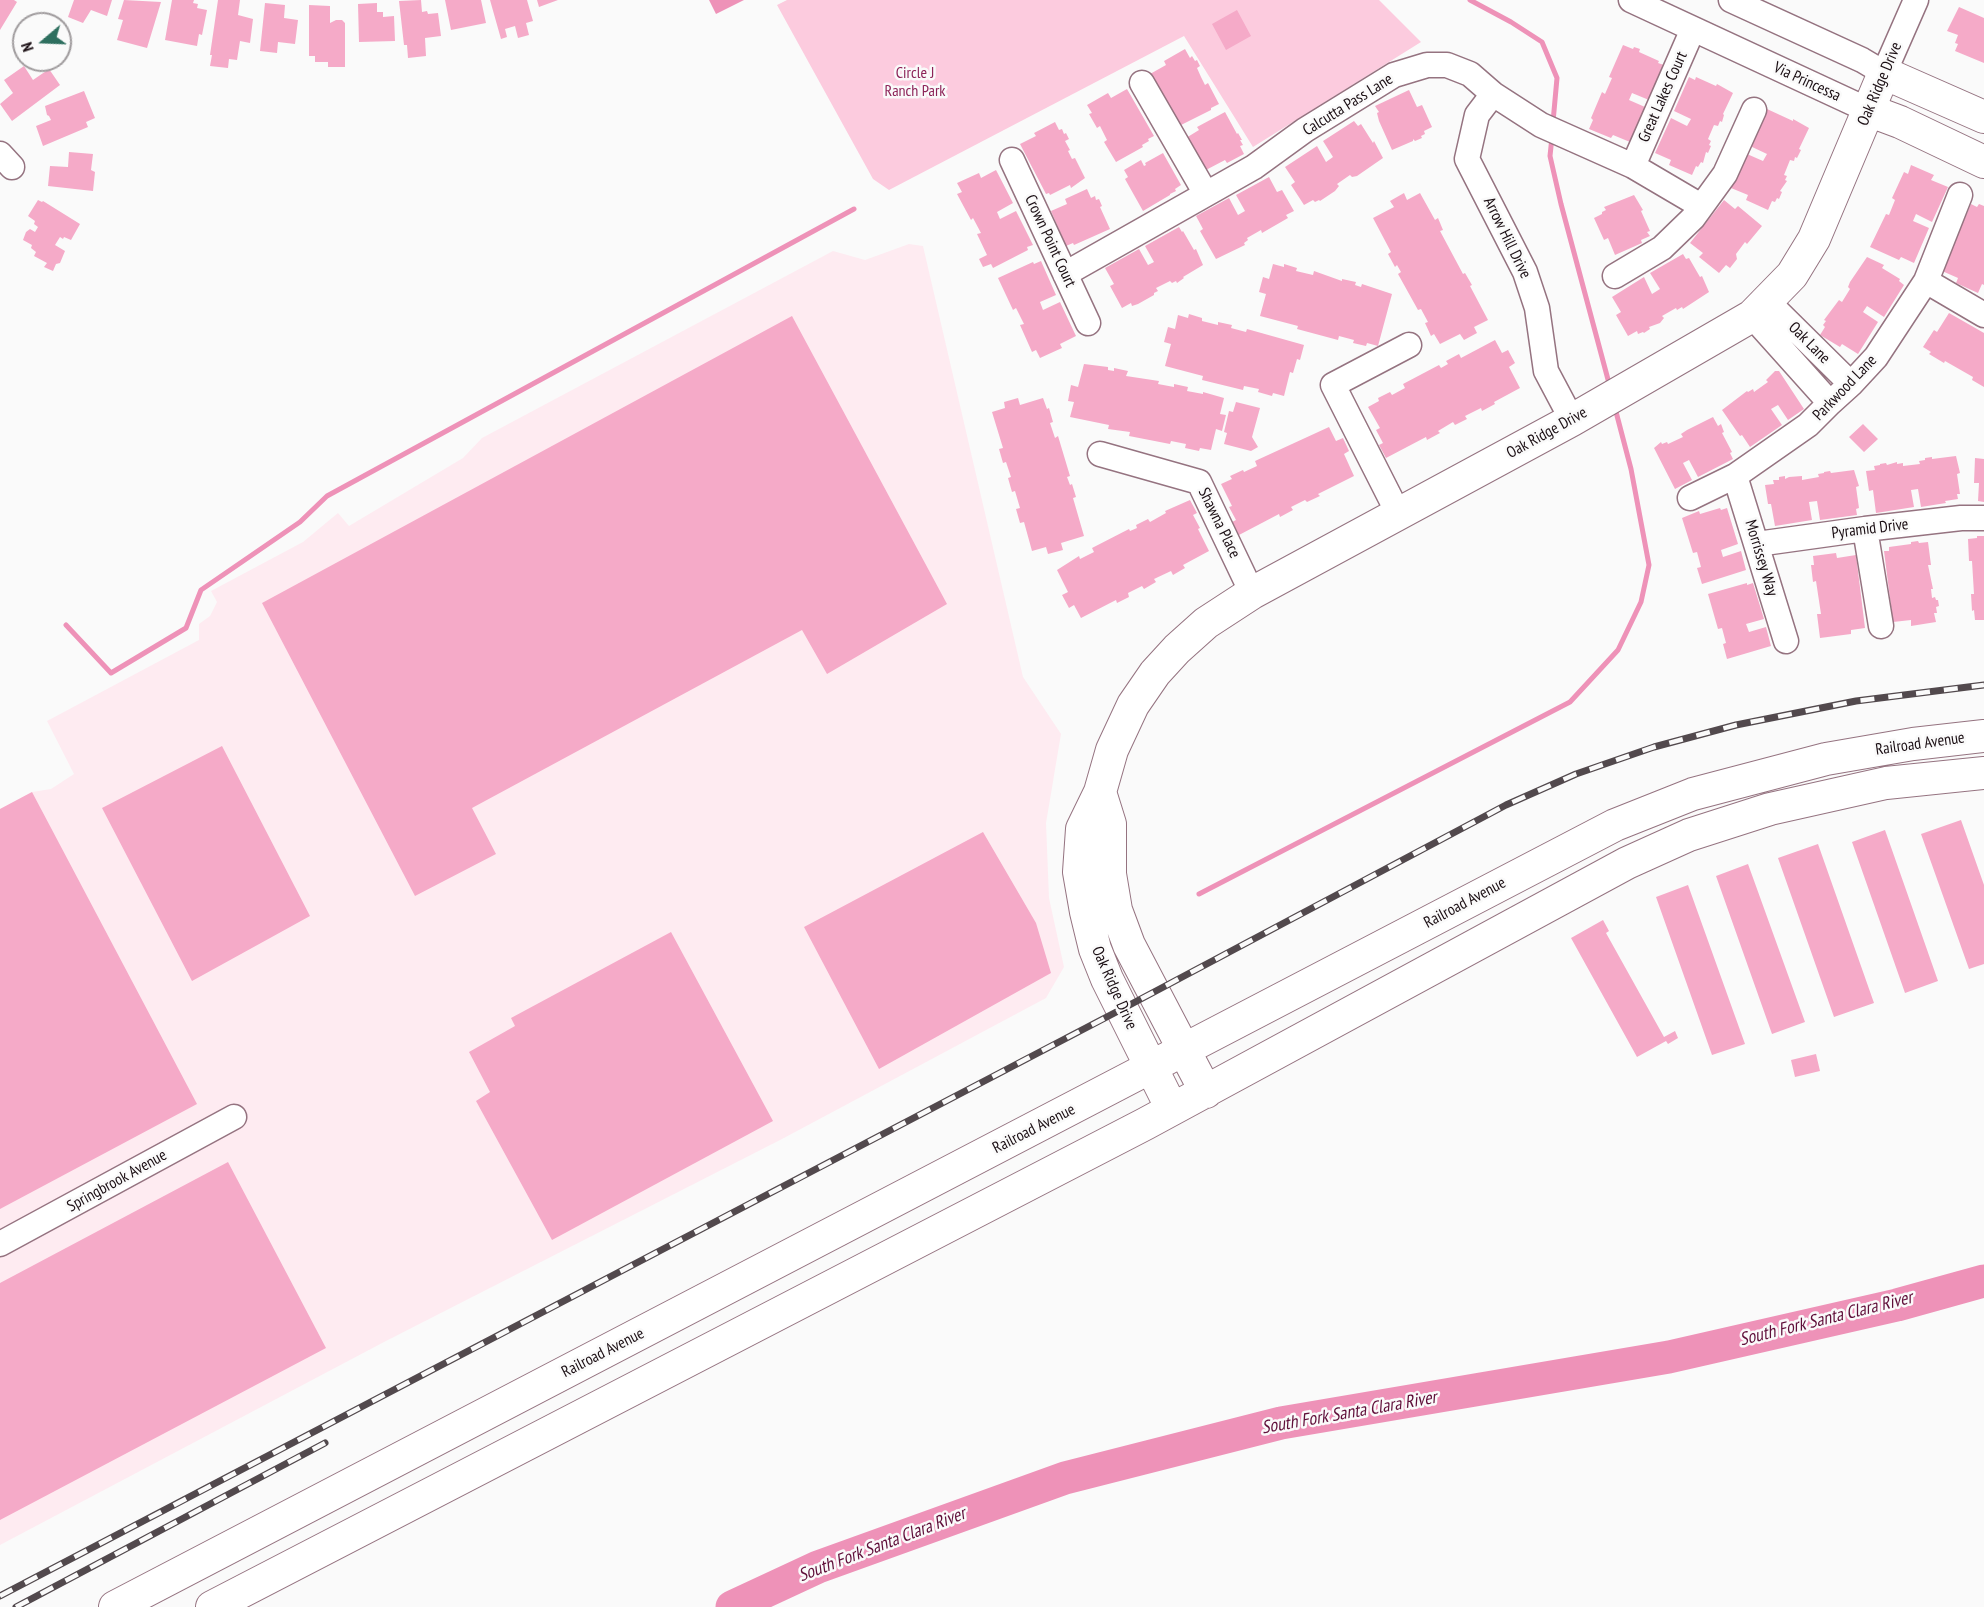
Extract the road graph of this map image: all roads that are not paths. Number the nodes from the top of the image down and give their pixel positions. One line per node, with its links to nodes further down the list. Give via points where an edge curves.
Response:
1 (1631, 0): 4 (street, Via Princessa)
2 (1731, 0): 5 (street)
3 (1916, 0): 5 (street, Oak Ridge Drive)
4 (1693, 29): 9 (street, Via Princessa); 13 (street, Great Lakes Court)
5 (1884, 73): 9 (main road, Oak Ridge Drive); 10 (main road)
6 (1142, 83): 14 (street)
7 (1493, 94): 13 (street, Calcutta Pass Lane, via 1541,125); 14 (street, Calcutta Pass Lane, via 1470,74 1447,65 1427,65 1394,75); 26 (street, Arrow Hill Drive, via 1477,116 1467,159 1526,272 1537,308 1546,371)
8 (1754, 110): 16 (street, via 1725,174)
9 (1868, 110): 12 (main road, Via Princessa); 20 (main road, Oak Ridge Drive, via 1814,239 1792,275)
10 (1984, 117)
11 (1012, 160): 17 (street, Crown Point Court)
12 (1984, 162)
13 (1633, 166): 16 (street, Calcutta Pass Lane)
14 (1206, 194): 17 (street, Calcutta Pass Lane)
15 (1960, 195): 19 (street, Parkwood Lane)
16 (1701, 206): 18 (street, via 1662,248)
17 (1065, 274): 22 (street, Crown Point Court)
18 (1616, 276)
19 (1926, 281): 21 (street); 24 (street, Parkwood Lane, via 1876,357)
20 (1759, 308): 24 (street, Oak Lane); 25 (street, Oak Lane); 26 (main road, Oak Ridge Drive)
21 (1984, 315)
22 (1088, 323)
23 (1409, 345): 30 (street, via 1333,385)
24 (1851, 384): 25 (street, Parkwood Lane)
25 (1830, 403): 28 (street, Parkwood Lane, via 1808,424)
26 (1572, 420): 30 (main road, Oak Ridge Drive)
27 (1100, 454): 34 (street, Shawna Place, via 1199,482)
28 (1735, 476): 29 (street, Parkwood Lane); 33 (street, Morrissey Way)
29 (1690, 498)
30 (1399, 515): 34 (main road, Oak Ridge Drive)
31 (1984, 518): 32 (street, Pyramid Drive)
32 (1865, 529): 33 (street, Pyramid Drive); 35 (street)
33 (1757, 544): 36 (street, Morrissey Way)
34 (1252, 593): 39 (main road, Oak Ridge Drive, via 1206,623 1155,673 1133,705 1112,750)
35 (1881, 626)
36 (1786, 641)
37 (1984, 735): 40 (main road, Railroad Avenue, via 1826,759 1683,798 1615,825)
38 (1984, 773): 42 (main road, Railroad Avenue, via 1886,783 1770,809 1689,835 1627,863)
39 (1100, 792): 40 (main road, Oak Ridge Drive, via 1110,824 1110,874 1116,910 1129,945); 41 (main road, Oak Ridge Drive, via 1082,830 1079,872 1086,912 1107,980)
40 (1183, 1050): 41 (main road, Railroad Avenue); 42 (main road, Oak Ridge Drive)
41 (1152, 1067): 43 (main road, Oak Ridge Drive); 46 (main road, Railroad Avenue)
42 (1206, 1092): 43 (main road, Railroad Avenue)
43 (1172, 1109): 47 (main road, Railroad Avenue)
44 (234, 1117): 45 (street, Springbrook Avenue)
45 (0, 1244)
46 (115, 1607)
47 (212, 1607)

